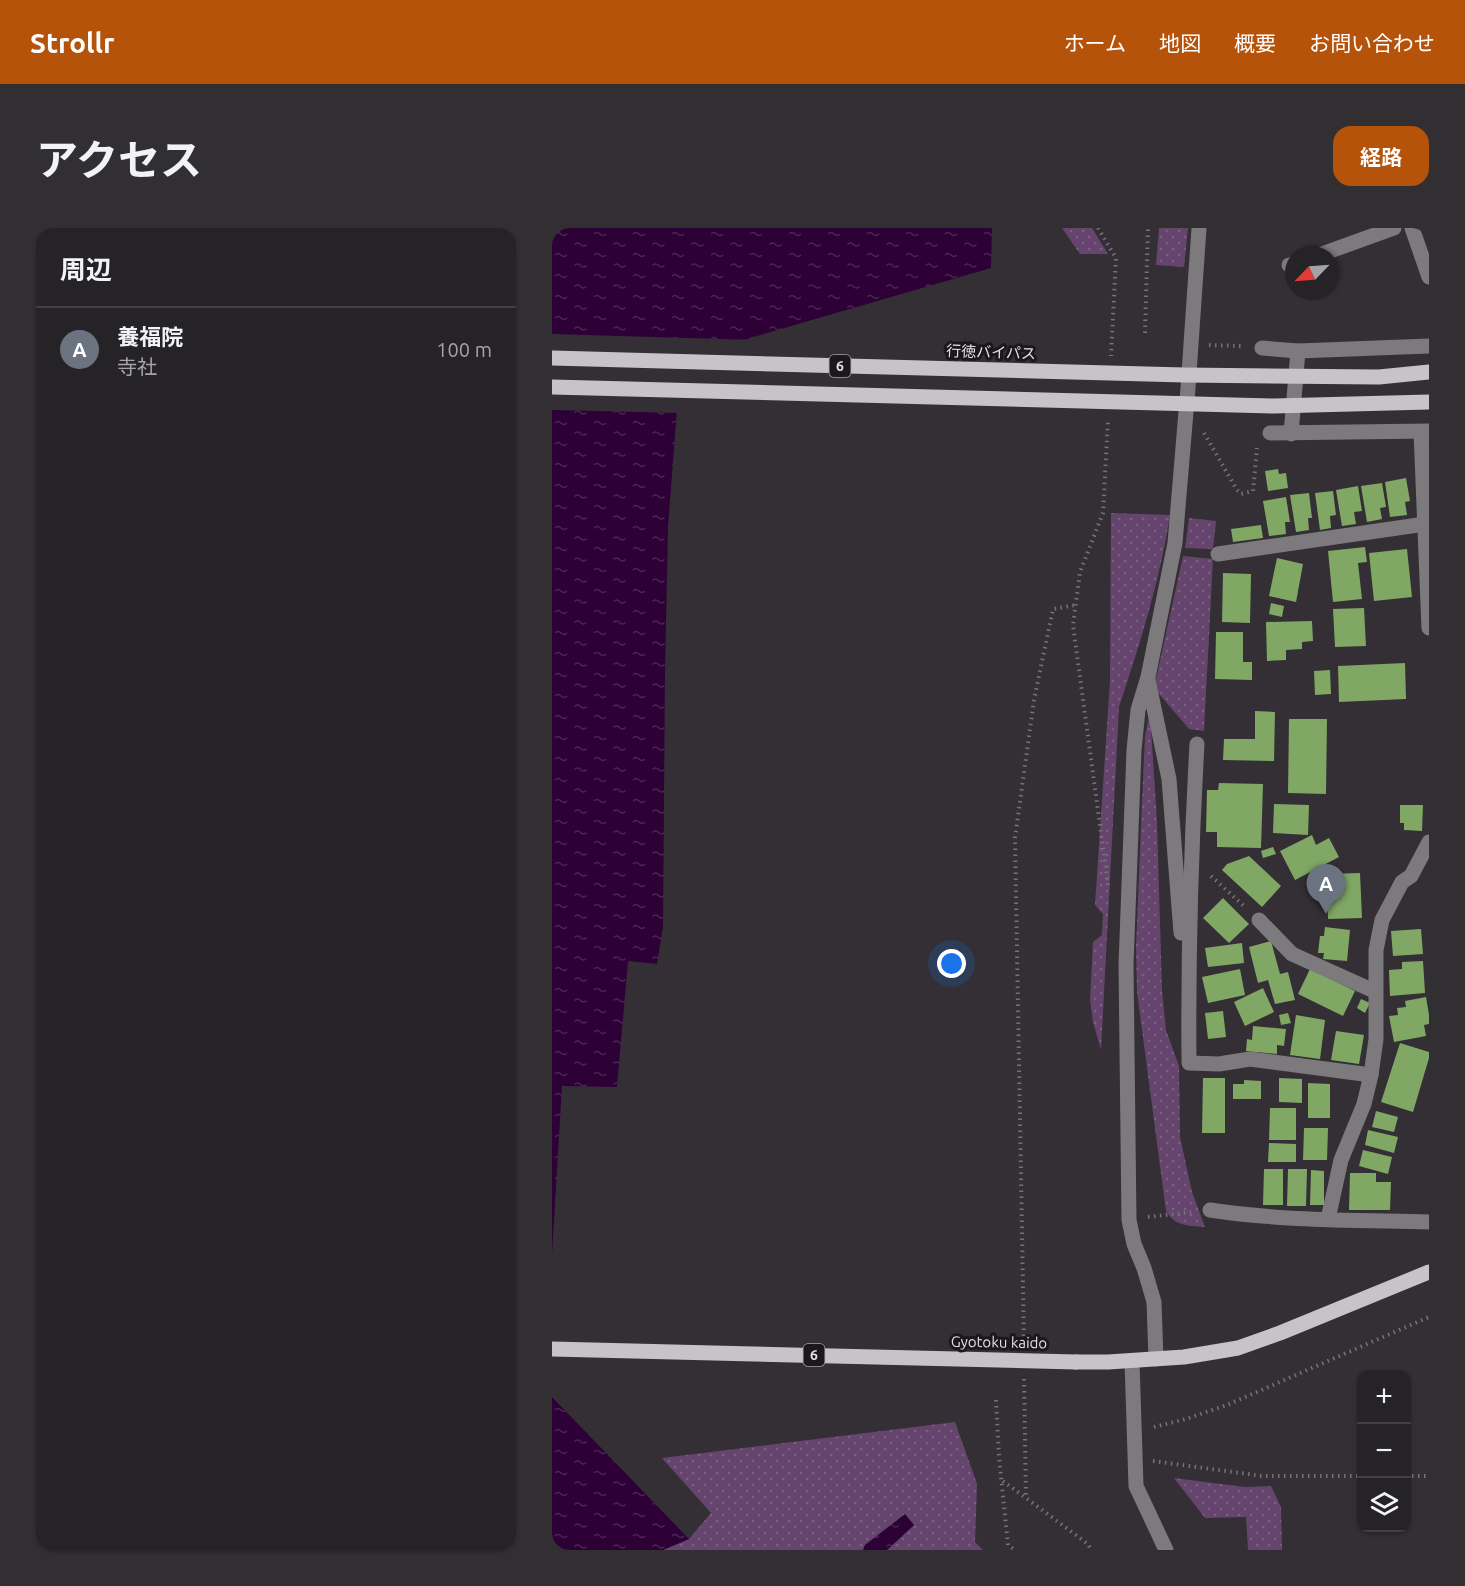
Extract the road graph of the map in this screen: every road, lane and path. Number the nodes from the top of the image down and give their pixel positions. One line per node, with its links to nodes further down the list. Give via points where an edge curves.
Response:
1 (1098, 228): 13 (path, via 1116,258)
2 (1148, 228): 8 (path)
3 (1199, 228): 28 (street, via 1174,552)
4 (1394, 228): 6 (street)
5 (1412, 228): 7 (street)
6 (1339, 248)
7 (1429, 277)
8 (1145, 333)
9 (1429, 346): 11 (street)
10 (1262, 348): 11 (street)
11 (1299, 351): 21 (street)
12 (552, 358): 14 (main road, 行徳バイパス / 6, bridge, via 1173,375 1379,377)
13 (1111, 362)
14 (1429, 372)
15 (552, 387): 16 (main road, 6, bridge, via 1274,406)
16 (1429, 402)
17 (1109, 409): 26 (path, via 1103,513 1080,572)
18 (1201, 427): 22 (path, via 1241,494 1254,491)
19 (1425, 432): 21 (street); 23 (street)
20 (1270, 434): 21 (street)
21 (1291, 434)
22 (1257, 444)
23 (1425, 524): 24 (street); 25 (street)
24 (1218, 554)
25 (1428, 565): 27 (street)
26 (1076, 605): 32 (path, via 1073,625); 43 (path, via 1053,609 1034,700 1015,838)
27 (1429, 628)
28 (1148, 677): 34 (street, via 1169,779 1180,925); 39 (street, via 1138,710 1134,750 1127,932)
29 (1197, 744): 31 (street)
30 (1429, 842): 35 (street, via 1382,920)
31 (1190, 862): 33 (path, via 1206,871); 34 (street)
32 (1108, 889)
33 (1259, 920): 35 (street, via 1292,954)
34 (1188, 969): 36 (street, via 1190,1063 1250,1059)
35 (1374, 991): 36 (street, via 1376,1039)
36 (1371, 1075): 38 (street, via 1364,1104 1341,1160)
37 (1210, 1210): 38 (street); 39 (path)
38 (1328, 1219): 40 (street)
39 (1129, 1220): 45 (street, via 1154,1302)
40 (1429, 1222)
41 (1429, 1272): 45 (main road, Gyotoku kaido / 6, via 1238,1348)
42 (1429, 1317): 49 (path, via 1227,1405)
43 (1024, 1345)
44 (552, 1349): 46 (main road, Gyotoku kaido / 6, bridge)
45 (1156, 1359): 46 (main road, Gyotoku kaido / 6)
46 (1132, 1361): 49 (street)
47 (1024, 1369): 55 (path)
48 (996, 1400): 54 (path)
49 (1134, 1432): 50 (street)
50 (1135, 1459): 51 (path, via 1262,1476); 58 (street, via 1136,1486)
51 (1357, 1476)
52 (1411, 1476): 53 (path)
53 (1429, 1476)
54 (1003, 1481): 55 (path); 56 (path, via 1008,1545)
55 (1026, 1498): 57 (path)
56 (1015, 1550)
57 (1091, 1550)
58 (1166, 1550)

